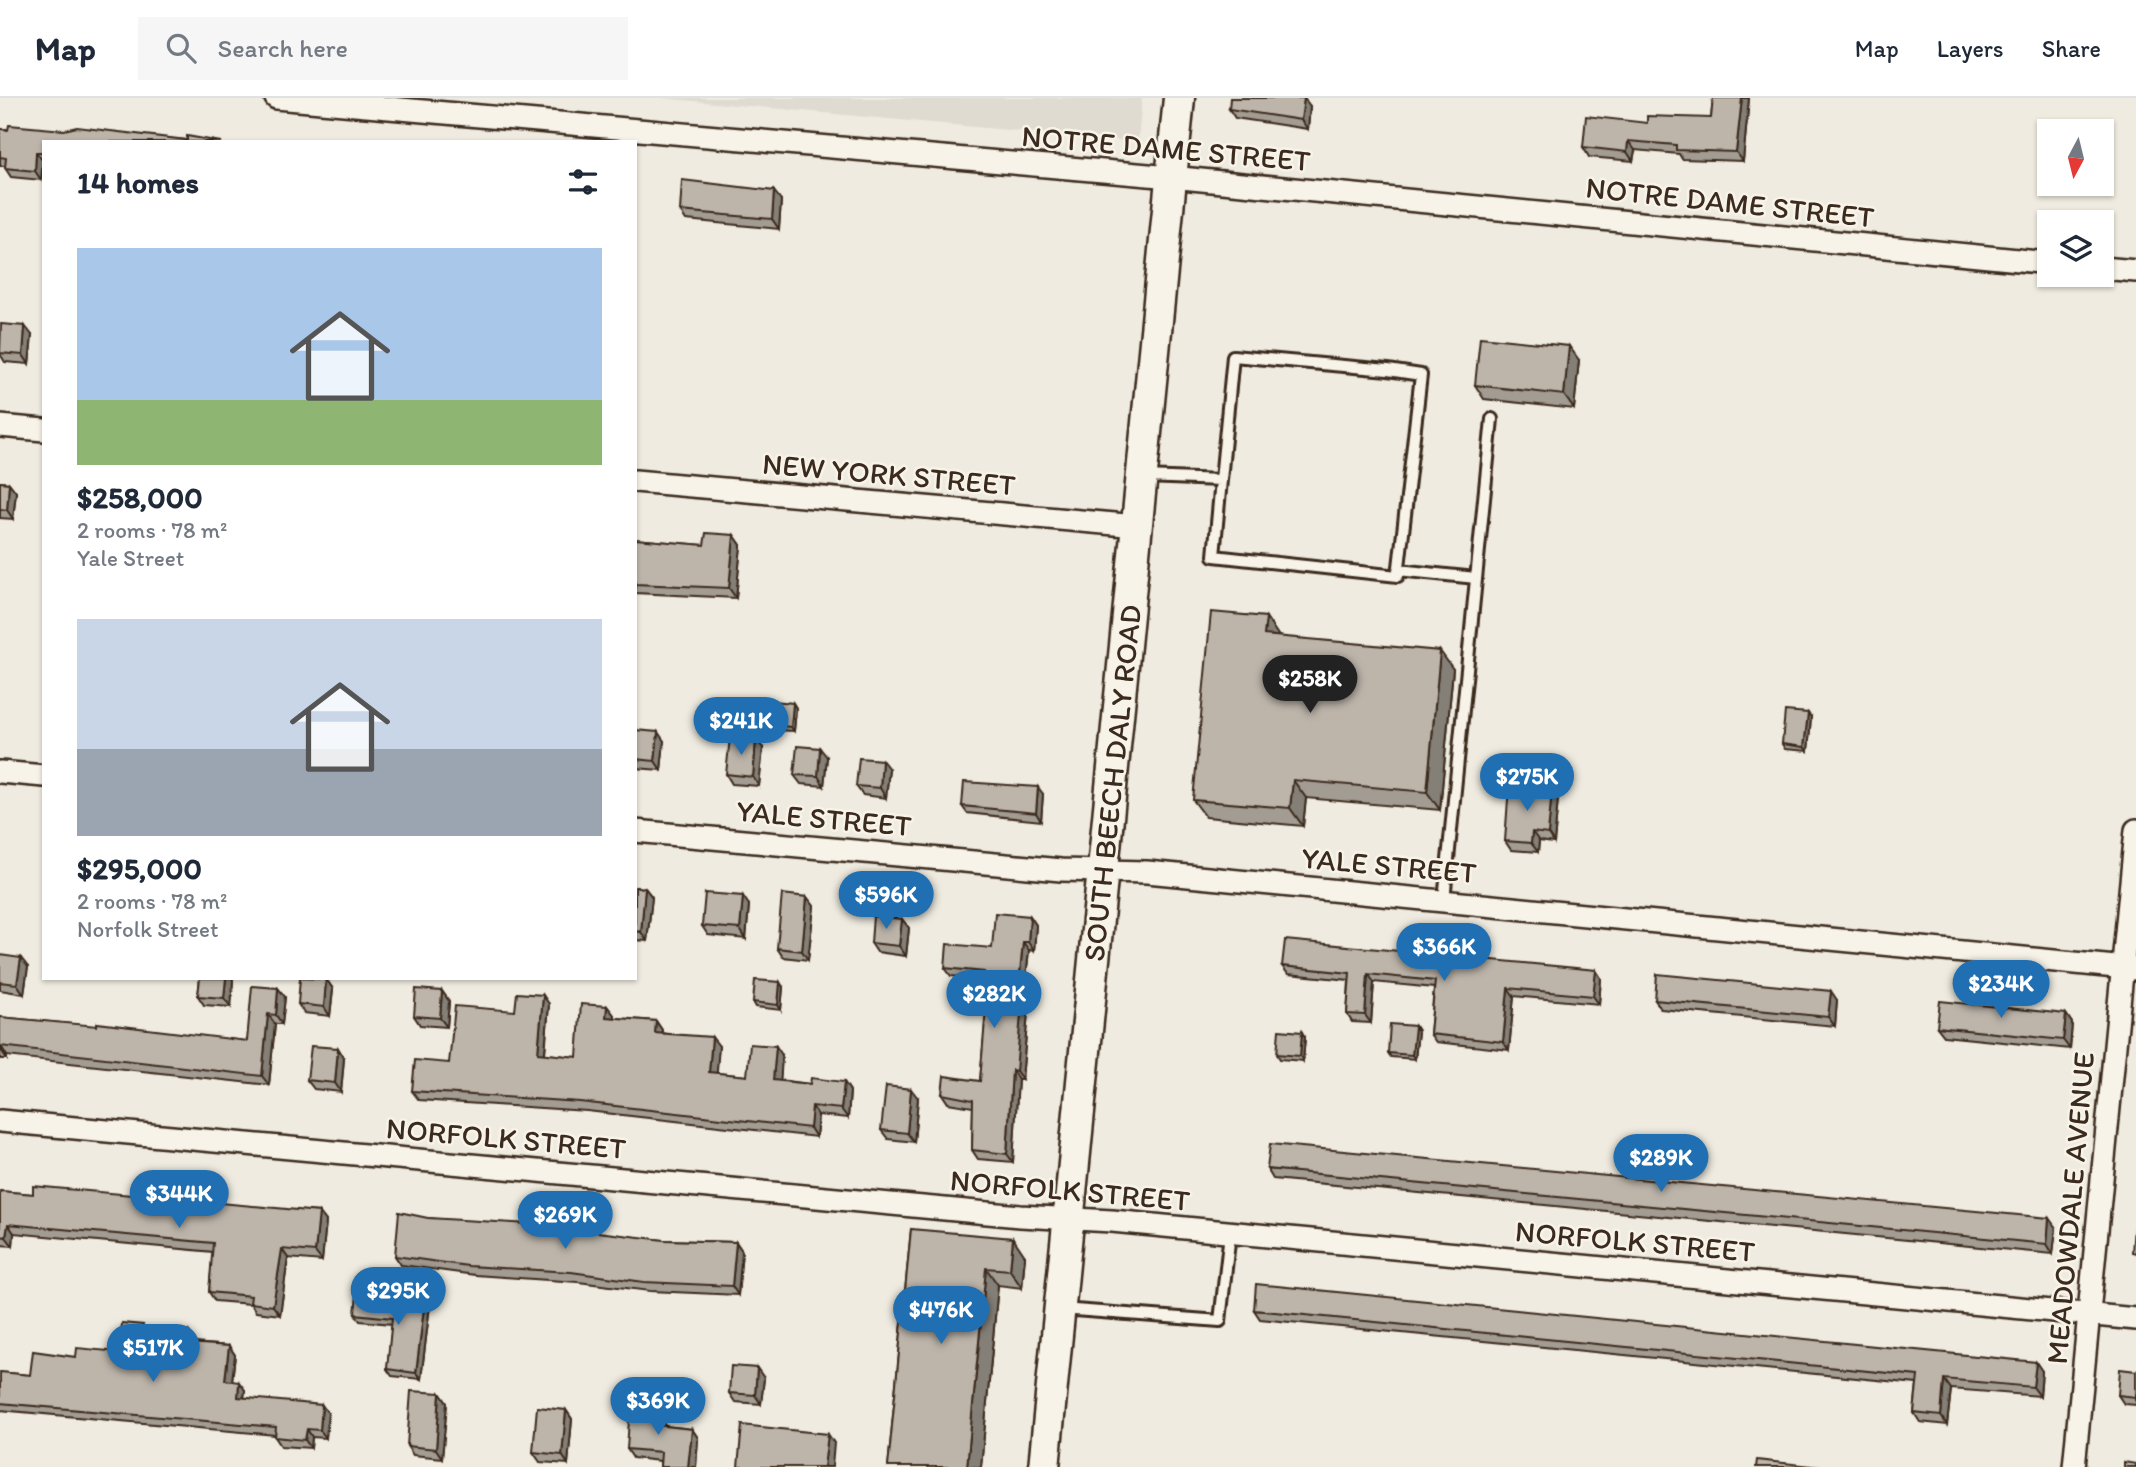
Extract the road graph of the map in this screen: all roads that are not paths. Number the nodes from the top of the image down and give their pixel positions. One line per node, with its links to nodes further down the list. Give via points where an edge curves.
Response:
1 (276, 98): 3 (street, NOTRE DAME STREET)
2 (1179, 98): 3 (main road, SOUTH BEECH DALY ROAD)
3 (1171, 177): 4 (street, NOTRE DAME STREET); 10 (main road, SOUTH BEECH DALY ROAD)
4 (2037, 262)
5 (2114, 269): 6 (street)
6 (2136, 271)
7 (1492, 419): 15 (lane)
8 (0, 426): 9 (street)
9 (42, 430)
10 (1142, 477): 11 (lane); 13 (main road, SOUTH BEECH DALY ROAD)
11 (1221, 480): 14 (lane, via 1214,556 1398,576); 14 (lane, via 1233,356 1421,375)
12 (637, 481): 13 (street, NEW YORK STREET)
13 (1137, 526): 20 (main road, SOUTH BEECH DALY ROAD)
14 (1398, 570): 15 (lane)
15 (1476, 578): 21 (lane)
16 (0, 772): 17 (street)
17 (42, 776)
18 (2136, 830): 22 (street, MEADOWDALE AVENUE)
19 (637, 831): 20 (street, YALE STREET)
20 (1103, 870): 21 (street, YALE STREET); 24 (main road, SOUTH BEECH DALY ROAD)
21 (1444, 900): 22 (street, YALE STREET)
22 (2129, 968): 27 (street, MEADOWDALE AVENUE)
23 (0, 1121): 24 (street, NORFOLK STREET)
24 (1070, 1219): 25 (street, NORFOLK STREET); 26 (main road, SOUTH BEECH DALY ROAD)
25 (1230, 1233): 26 (lane, via 1220,1321); 27 (street, NORFOLK STREET)
26 (1061, 1309): 29 (main road, SOUTH BEECH DALY ROAD)
27 (2091, 1314): 28 (street, NORFOLK STREET); 30 (street, MEADOWDALE AVENUE)
28 (2136, 1318)
29 (1044, 1467)
30 (2074, 1467)

